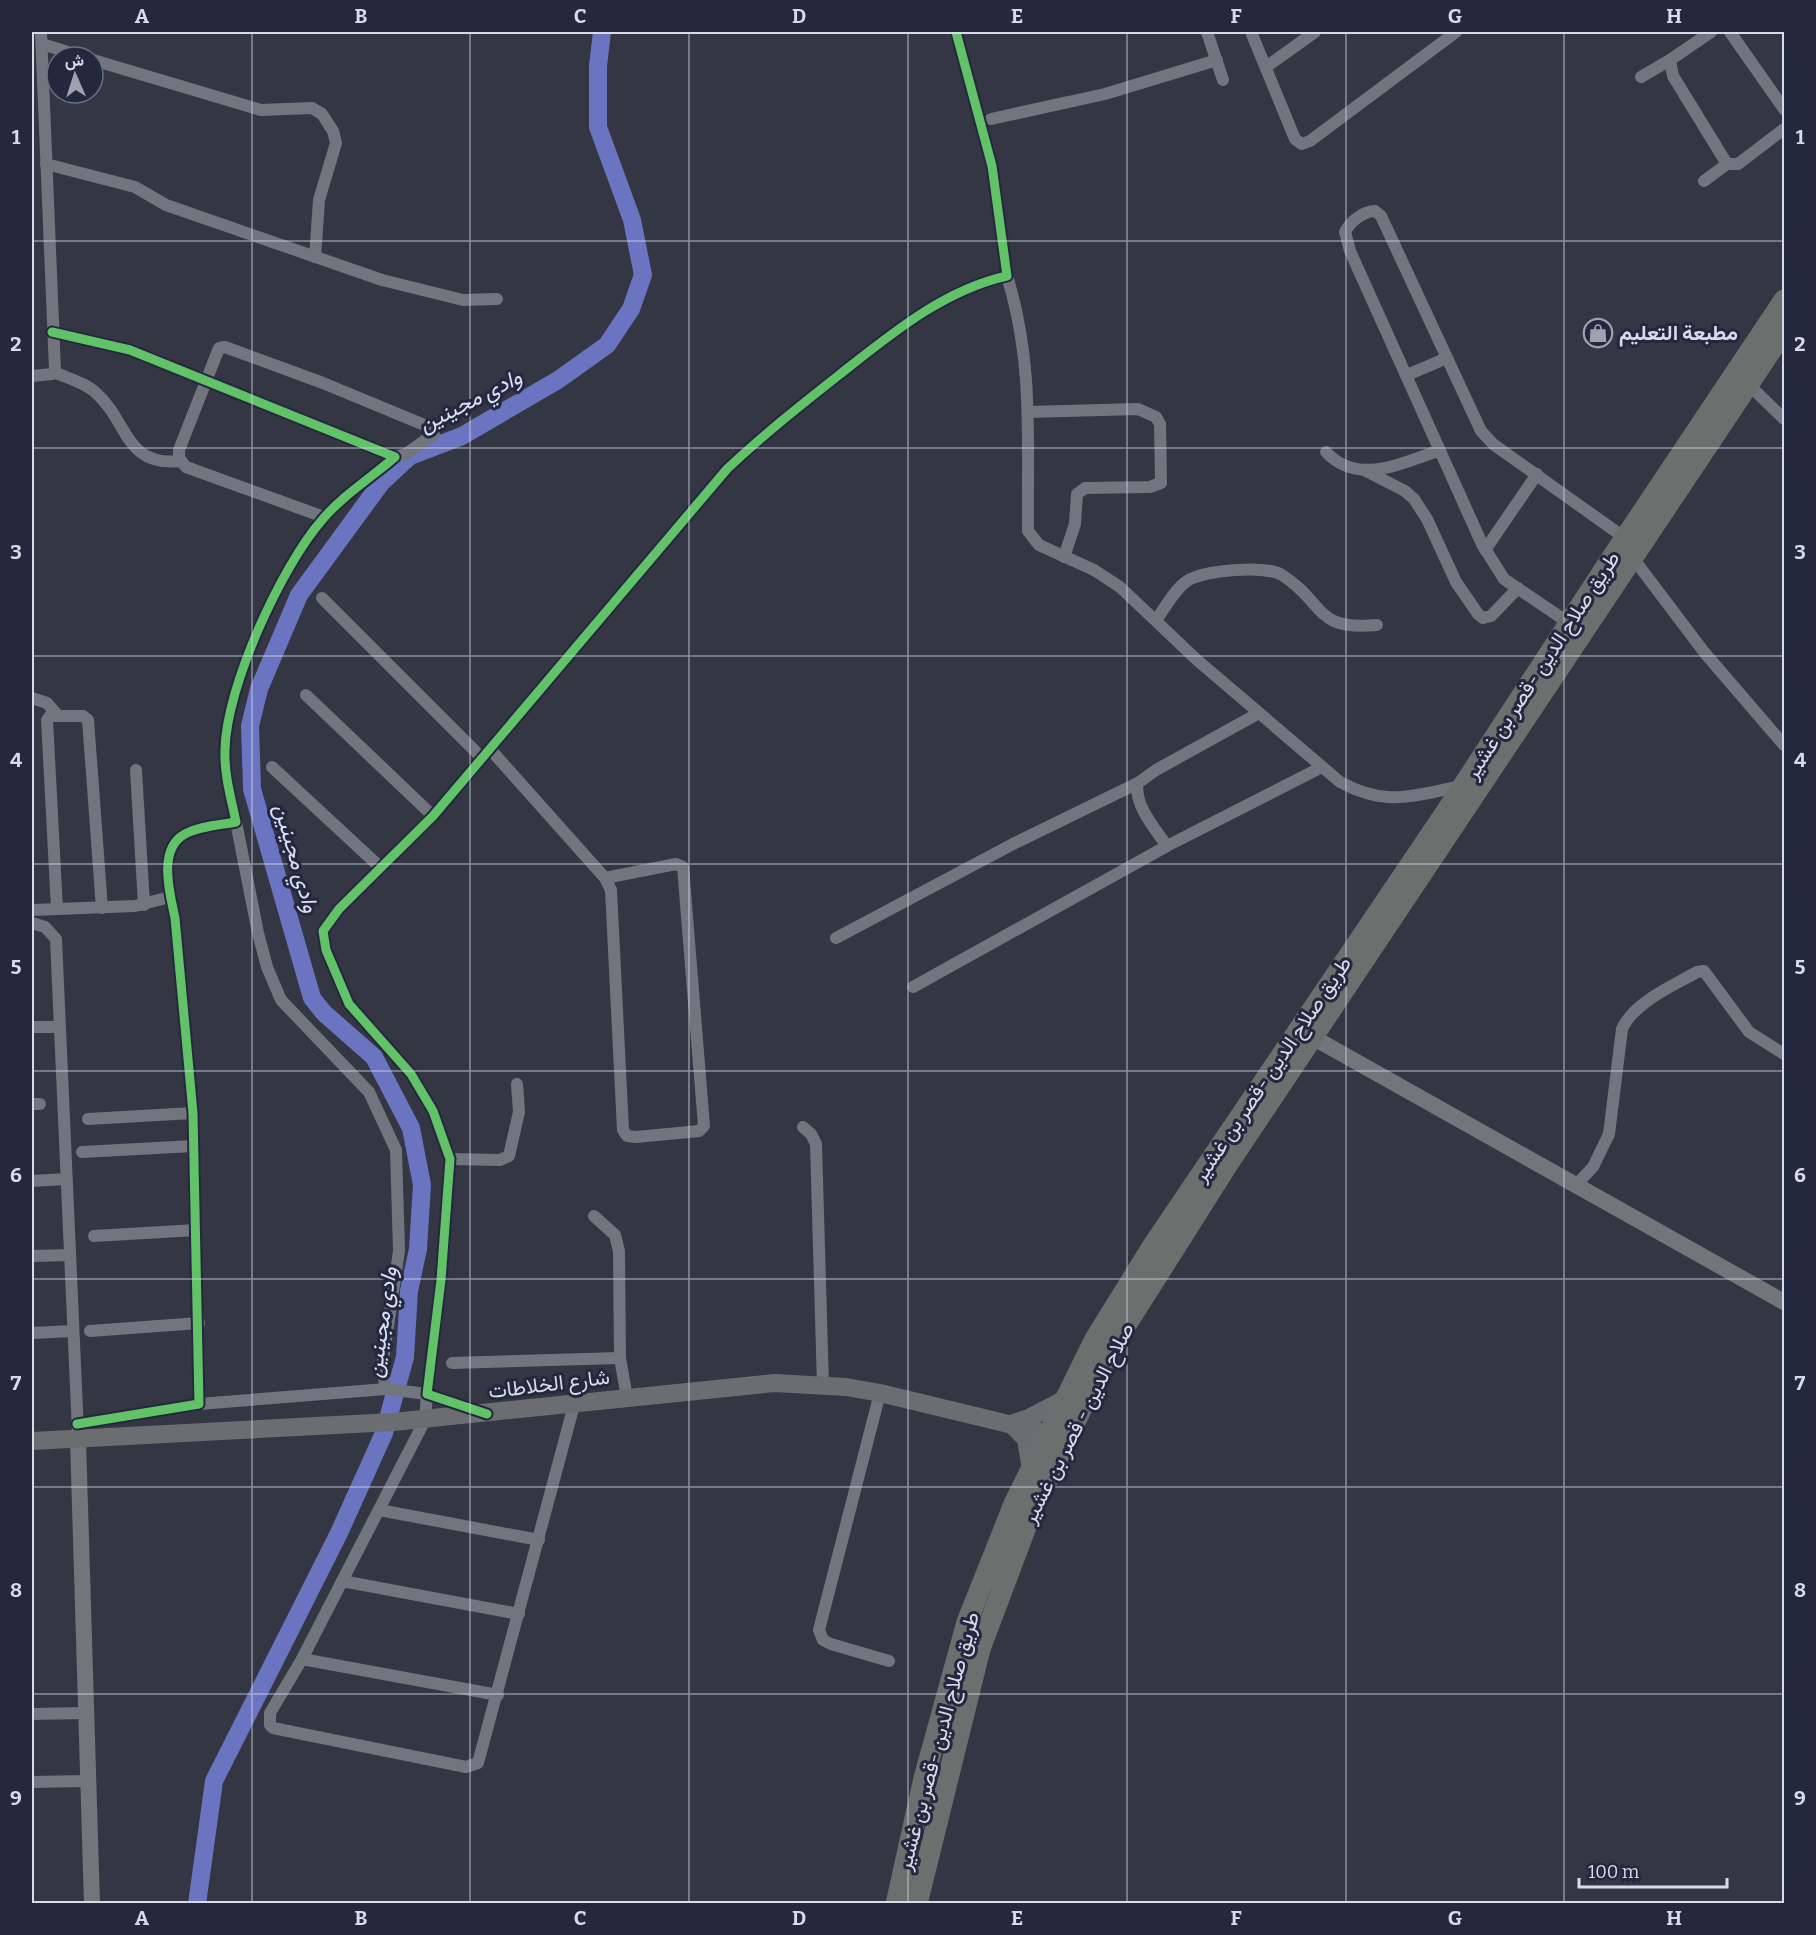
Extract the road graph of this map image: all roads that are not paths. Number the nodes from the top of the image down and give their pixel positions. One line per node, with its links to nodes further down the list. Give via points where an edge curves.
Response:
1 (956, 32): 23 (street, via 992,166)
2 (1207, 32): 10 (street)
3 (1251, 32): 13 (street)
4 (1315, 32): 13 (street)
5 (1456, 32): 13 (street, via 1302,144 1295,139)
6 (1711, 32): 11 (street)
7 (1730, 32): 16 (street)
8 (42, 38): 9 (street); 19 (street)
9 (57, 45)
10 (1217, 60): 15 (street); 17 (street, via 1105,94)
11 (1670, 60): 14 (street); 20 (street, via 1673,76)
12 (105, 64): 22 (street, via 261,110 319,111 336,143 319,200)
13 (1266, 67)
14 (1641, 77)
15 (1224, 80)
16 (1785, 109)
17 (991, 119)
18 (1785, 129): 20 (street, via 1738,164)
19 (46, 164): 22 (street, via 135,187 158,202); 27 (street)
20 (1727, 164): 21 (street)
21 (1704, 181)
22 (315, 257): 24 (street, via 382,280 464,300)
23 (1007, 276): 34 (street, via 1022,330); 57 (street, via 981,282 945,299 884,339 759,439 720,478)
24 (497, 299)
25 (1785, 300): 43 (highway, طريق صلاح الدين -قصر بن غشير)
26 (1785, 331): 33 (highway, صلاح الدين - قصر بن غشير)
27 (52, 332): 29 (street); 32 (street, via 130,350)
28 (1447, 358): 30 (street); 30 (street, via 1381,216 1368,211 1349,225 1345,237); 41 (street, via 1480,431)
29 (54, 372): 31 (street); 39 (street, via 94,391 142,454 159,462)
30 (1407, 375): 36 (street)
31 (32, 376)
32 (207, 381): 38 (street); 38 (street, via 216,352 225,347 434,429 434,434 406,454); 39 (street, via 179,450)
33 (1749, 385): 35 (street); 46 (highway, صلاح الدين - قصر بن غشير)
34 (1028, 412): 45 (street, via 1028,531 1033,541); 45 (street, via 1138,409 1156,417 1160,424 1161,483 1150,487 1085,488 1077,494 1075,524)
35 (1785, 420)
36 (1438, 451): 40 (street, via 1392,467); 44 (street)
37 (1326, 452): 40 (street, via 1348,469)
38 (395, 457): 42 (street)
39 (181, 461): 42 (street, via 186,467)
40 (1364, 470): 47 (street, via 1405,491 1414,500 1456,582 1483,618 1491,616)
41 (1537, 474): 43 (street); 44 (street)
42 (324, 517): 64 (street, via 291,563 275,594 234,699 225,769)
43 (1625, 537): 50 (highway, طريق صلاح الدين -قصر بن غشير)
44 (1485, 550): 47 (street, via 1504,579)
45 (1064, 557): 49 (street, via 1120,587)
46 (1633, 558): 56 (street, via 1704,652); 78 (highway, صلاح الدين - قصر بن غشير)
47 (1518, 588): 50 (street)
48 (322, 598): 57 (street)
49 (1156, 620): 51 (street, via 1187,581 1258,569 1278,573 1334,622 1357,627); 54 (street)
50 (1569, 623): 62 (highway, طريق صلاح الدين -قصر بن غشير)
51 (1377, 625)
52 (306, 695): 63 (street)
53 (32, 698): 55 (street, via 47,703)
54 (1259, 713): 58 (street); 61 (street)
55 (58, 716): 70 (street, via 83,716 88,720); 71 (street, via 47,720)
56 (1785, 745)
57 (486, 754): 63 (street); 67 (street)
58 (1322, 766): 62 (street, via 1340,782 1379,798 1395,799); 65 (street)
59 (272, 767): 66 (street)
60 (136, 770): 69 (street)
61 (1138, 783): 65 (street, via 1136,790 1146,815); 74 (street)
62 (1463, 786): 100 (highway, طريق صلاح الدين -قصر بن غشير, via 1152,1247)
63 (433, 816): 66 (street)
64 (236, 822): 68 (street, via 194,830 176,842 169,859); 104 (street, via 258,933 281,1000 369,1092 396,1150 399,1251 382,1367)
65 (1167, 846): 75 (street)
66 (381, 868): 86 (street, via 326,924 323,938 349,1004 411,1074 433,1111)
67 (605, 878): 67 (street, via 611,895 623,1130 627,1136 636,1137 699,1131 704,1126 683,867 676,864)
68 (170, 897): 69 (street); 81 (street)
69 (144, 905): 70 (street)
70 (102, 908): 71 (street)
71 (57, 909): 72 (street)
72 (32, 910)
73 (32, 923): 77 (street, via 45,927 56,939)
74 (836, 938)
75 (913, 987)
76 (32, 1027): 77 (street)
77 (59, 1027): 87 (street)
78 (1314, 1038): 89 (main road); 100 (highway, صلاح الدين - قصر بن غشير)
79 (1785, 1054): 89 (street, via 1749,1032 1704,971 1647,1003 1631,1015 1622,1029 1609,1134 1593,1167)
80 (517, 1084): 86 (street, via 519,1112 509,1156 500,1160)
81 (193, 1113): 82 (street); 84 (street)
82 (88, 1119)
83 (803, 1126): 103 (street, via 816,1144)
84 (194, 1146): 85 (street); 91 (street)
85 (82, 1152)
86 (450, 1159): 106 (street)
87 (66, 1179): 88 (street); 93 (street)
88 (32, 1180)
89 (1576, 1185): 95 (main road)
90 (594, 1216): 101 (street, via 615,1235 620,1251)
91 (196, 1230): 92 (street); 96 (street)
92 (94, 1236)
93 (70, 1255): 94 (street); 97 (street)
94 (32, 1256)
95 (1784, 1299)
96 (199, 1323): 98 (street); 109 (street)
97 (73, 1331): 99 (street); 114 (street)
98 (90, 1331)
99 (32, 1333)
100 (1102, 1346): 108 (highway, طريق صلاح الدين -قصر بن غشير); 115 (highway, صلاح الدين - قصر بن غشير)
101 (620, 1358): 102 (street); 107 (street)
102 (452, 1363)
103 (823, 1386): 105 (main road, شارع الخلاطات); 107 (main road, شارع الخلاطات, via 756,1384)
104 (386, 1389): 106 (street); 109 (street)
105 (880, 1393): 113 (main road, شارع الخلاطات); 123 (street, via 819,1630 823,1640 831,1644)
106 (427, 1394): 111 (street); 112 (street)
107 (627, 1398): 110 (main road, شارع الخلاطات)
108 (1067, 1398): 113 (main road); 115 (highway, طريق صلاح الدين -قصر بن غشير)
109 (199, 1404): 114 (street)
110 (574, 1405): 111 (main road, شارع الخلاطات); 119 (street)
111 (487, 1414): 112 (main road, شارع الخلاطات)
112 (425, 1420): 114 (main road, شارع الخلاطات); 118 (street)
113 (1011, 1424): 115 (main road, شارع الخلاطات); 117 (main road, via 1026,1439)
114 (78, 1432): 116 (main road, شارع الخلاطات); 125 (main road)
115 (1057, 1435): 117 (highway, طريق صلاح الدين -قصر بن غشير); 131 (highway, صلاح الدين - قصر بن غشير, via 980,1649)
116 (32, 1441)
117 (1031, 1468): 130 (highway, طريق صلاح الدين -قصر بن غشير, via 967,1622 924,1778)
118 (379, 1510): 119 (street); 120 (street)
119 (539, 1540): 121 (street)
120 (342, 1581): 121 (street); 122 (street)
121 (519, 1614): 124 (street)
122 (302, 1659): 124 (street); 124 (street, via 270,1713 270,1725 278,1731 474,1766 482,1755)
123 (889, 1661)
124 (498, 1695)
125 (86, 1713): 126 (street); 127 (main road)
126 (32, 1714)
127 (88, 1780): 128 (street); 129 (main road)
128 (32, 1782)
129 (92, 1904)
130 (896, 1904)
131 (917, 1904)

